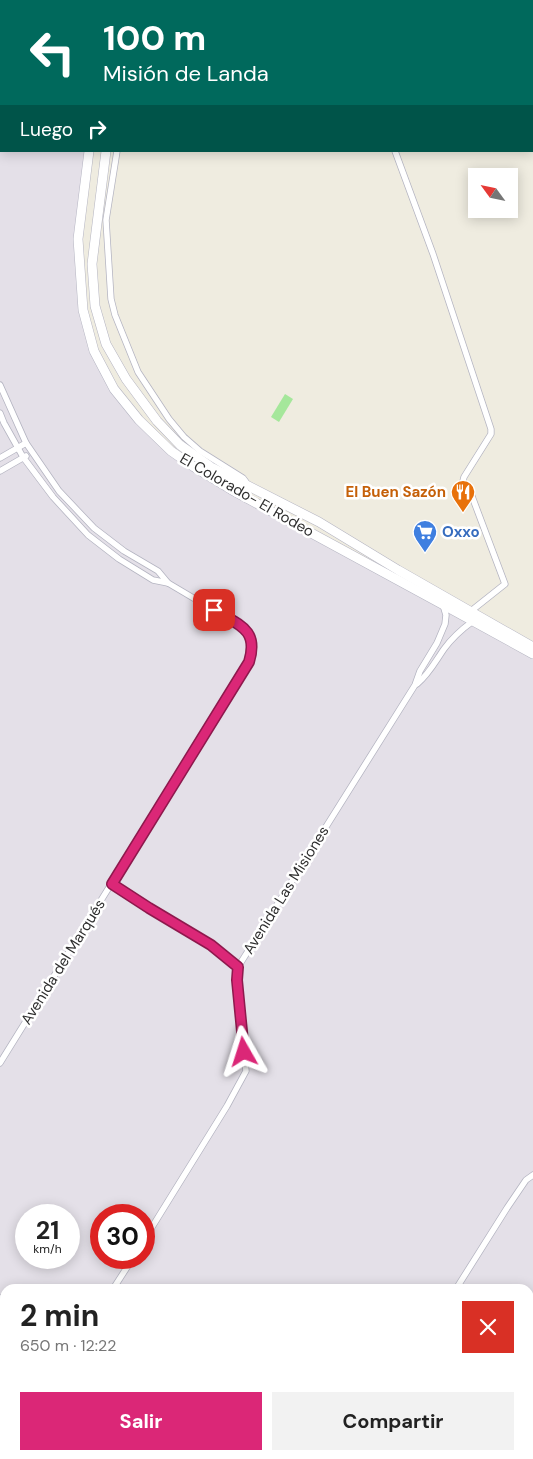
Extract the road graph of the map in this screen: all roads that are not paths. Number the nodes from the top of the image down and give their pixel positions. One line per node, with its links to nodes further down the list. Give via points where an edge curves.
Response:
1 (89, 152): 17 (main road, El Colorado- El Rodeo, via 78,239 83,310 94,351 114,389 139,420 171,451 194,467)
2 (106, 152): 13 (main road, El Colorado- El Rodeo, via 92,264 95,306 106,344 126,379 157,421 180,445)
3 (117, 152): 13 (street, via 106,220 115,315 138,372 169,419 200,451 243,478)
4 (395, 152): 18 (street, via 491,429 463,481 470,491 506,584)
5 (0, 385): 7 (street, Avenida del Marqués)
6 (0, 414): 8 (street, Avenida del Marqués)
7 (26, 443): 8 (street); 9 (street, Avenida del Marqués)
8 (18, 448): 10 (street); 11 (street, Avenida del Marqués)
9 (31, 453): 11 (street); 14 (street, Avenida del Marqués)
10 (0, 458)
11 (23, 458): 12 (street); 15 (street, Avenida del Marqués)
12 (0, 471)
13 (248, 486): 18 (main road, El Colorado- El Rodeo, via 319,522)
14 (73, 506): 15 (street); 16 (street, Avenida del Marqués, via 94,528 158,571)
15 (66, 512): 16 (street, Avenida del Marqués, via 88,535 119,559 153,580)
16 (168, 583): 23 (street, Avenida del Marqués, via 244,628 253,650 249,662)
17 (442, 604): 19 (main road, El Colorado- El Rodeo); 22 (street, Avenida Las Misiones, via 445,624)
18 (471, 611): 20 (main road, El Colorado- El Rodeo)
19 (473, 621): 21 (main road, El Colorado- El Rodeo); 22 (street, Avenida Las Misiones, via 445,647 427,675)
20 (533, 647)
21 (533, 654)
22 (415, 685): 24 (street, Avenida Las Misiones)
23 (112, 884): 24 (street, via 211,945); 25 (street, Avenida del Marqués)
24 (238, 967): 27 (street, Avenida Las Misiones, via 246,1071)
25 (0, 1063)
26 (533, 1174): 30 (street)
27 (155, 1222)
28 (126, 1269): 29 (street)
29 (116, 1284)
30 (459, 1284)

